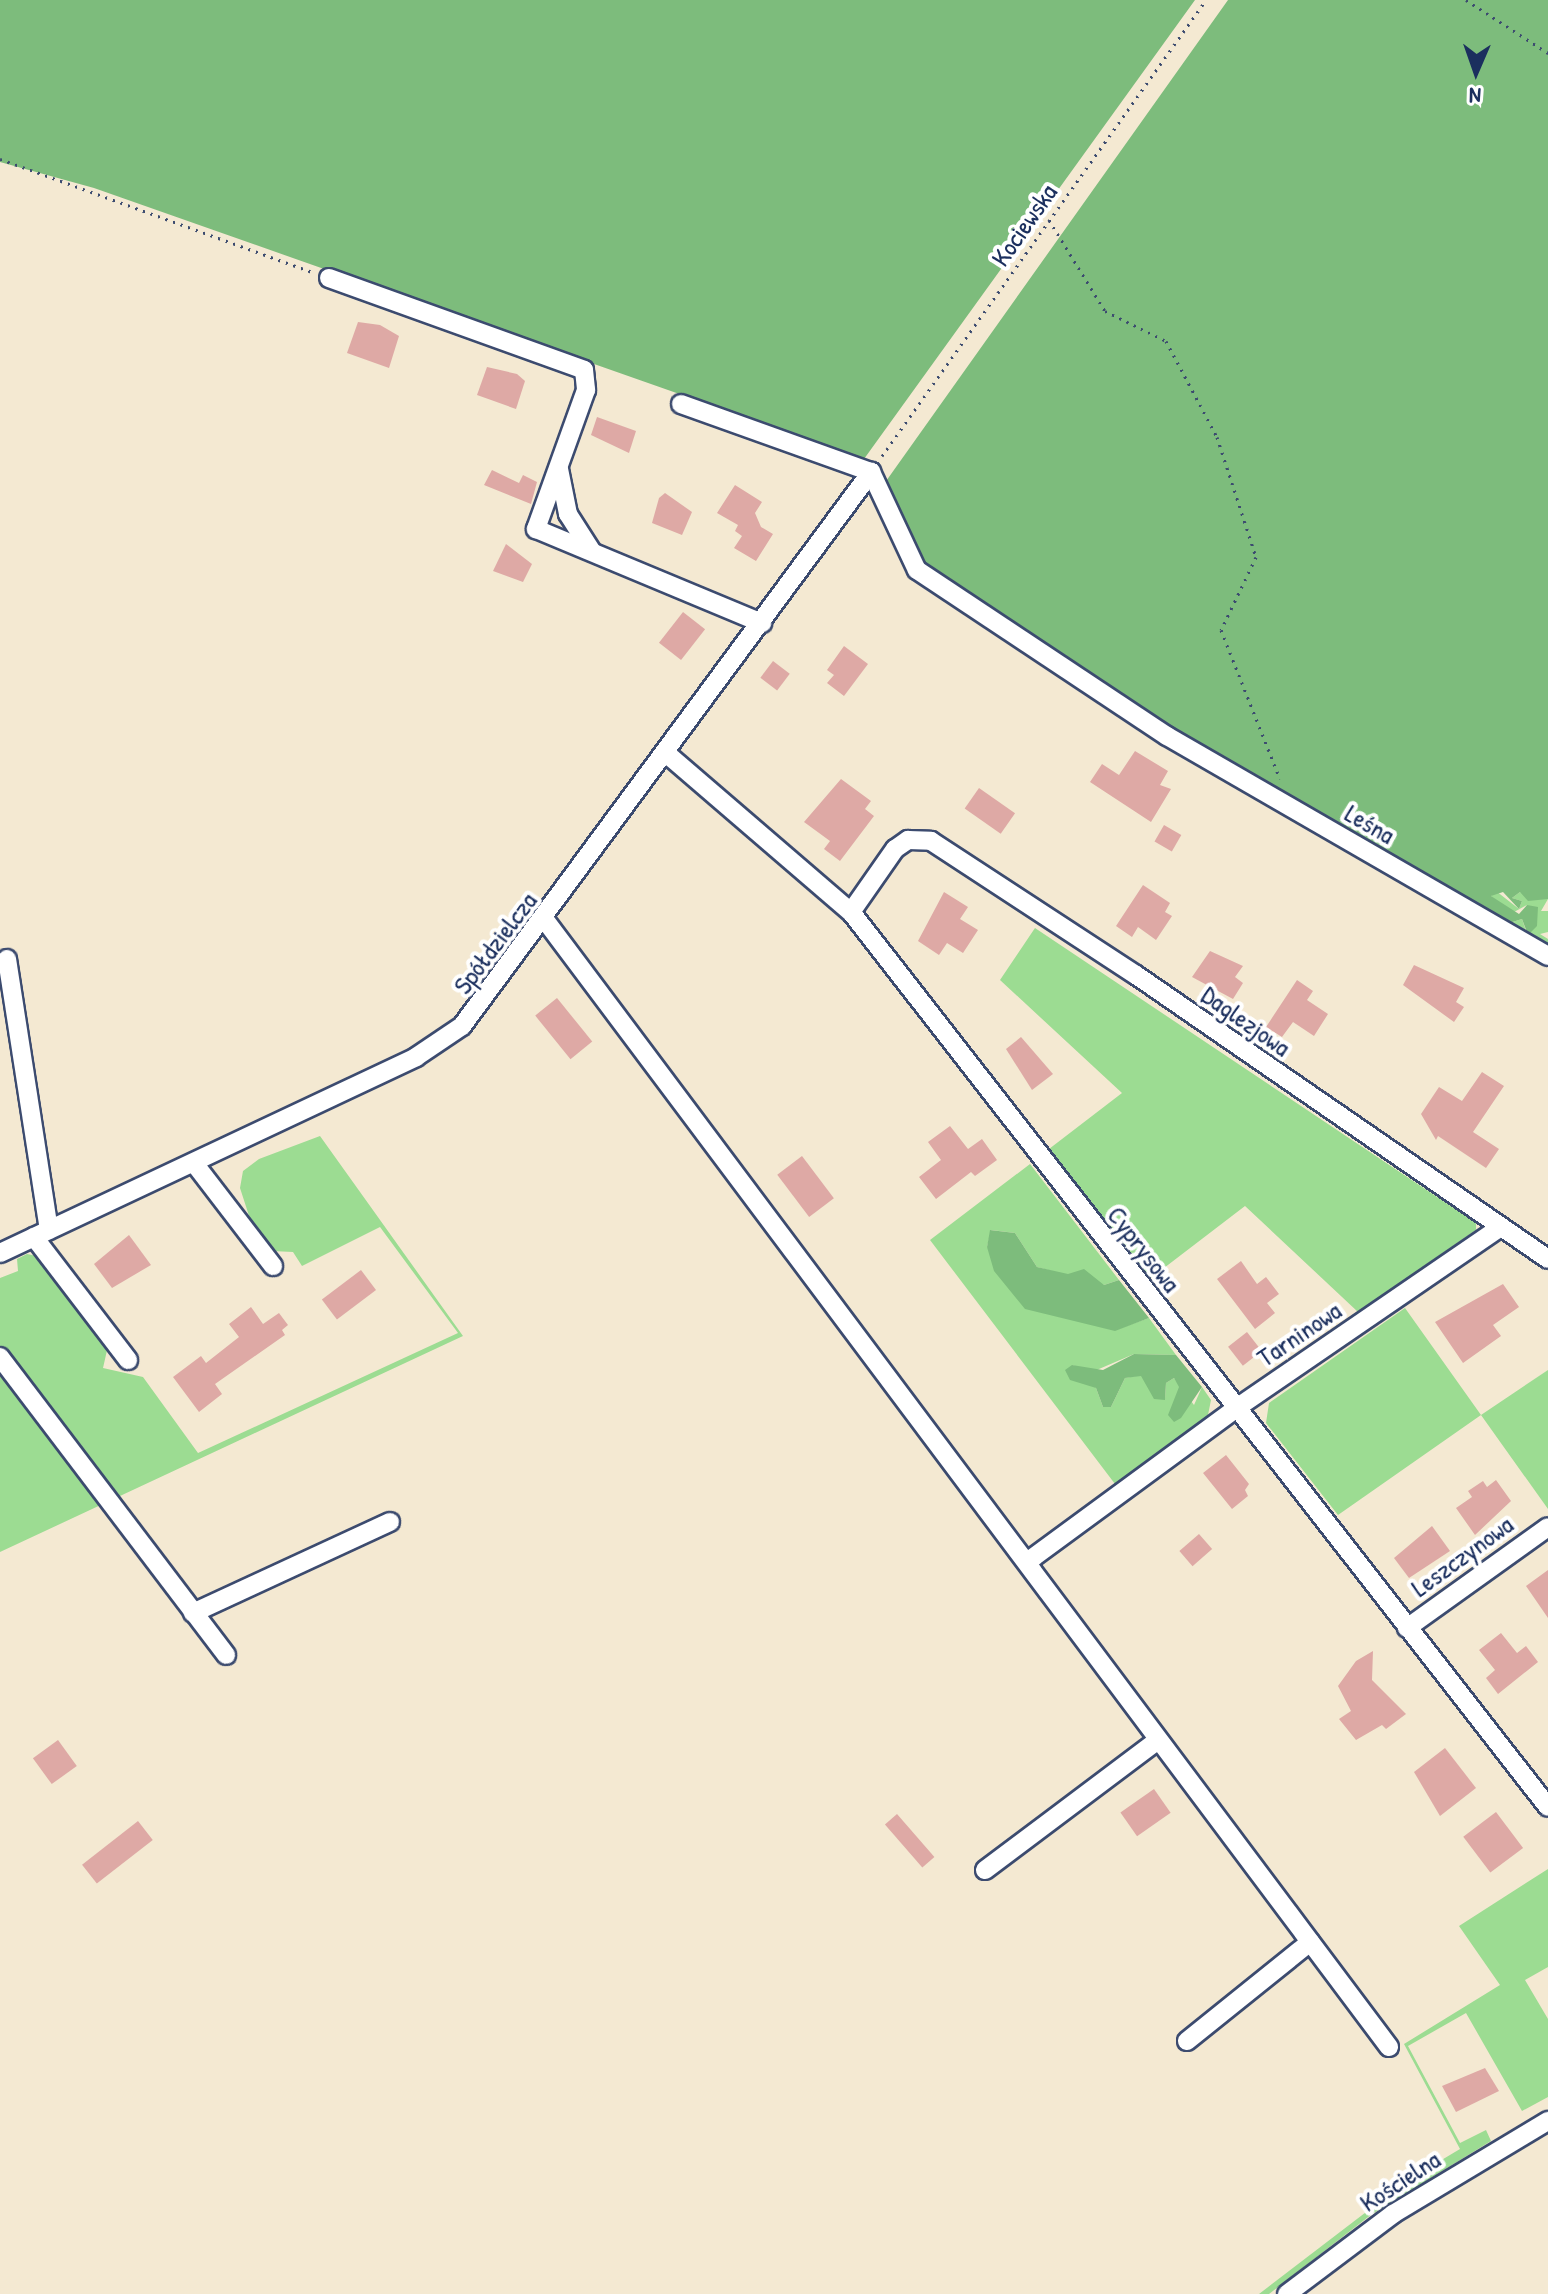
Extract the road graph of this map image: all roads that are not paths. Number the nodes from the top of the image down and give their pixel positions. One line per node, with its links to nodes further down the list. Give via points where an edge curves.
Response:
1 (329, 278): 3 (street, via 584,370 588,381)
2 (681, 404): 4 (street)
3 (559, 464): 5 (street, via 568,514); 5 (street, via 536,529)
4 (871, 472): 6 (street, Spółdzielcza); 10 (street, Leśna, via 917,570 1167,736)
5 (591, 550): 6 (street)
6 (762, 623): 7 (street, Spółdzielcza)
7 (667, 754): 8 (street, Cyprysowa); 9 (street, Spółdzielcza)
8 (851, 912): 13 (street, Daglezjowa, via 883,862 908,840 931,841 1136,975); 20 (street, Cyprysowa)
9 (545, 920): 12 (street, Spółdzielcza, via 476,1013 451,1035); 23 (street)
10 (1548, 956)
11 (7, 959): 14 (street)
12 (194, 1163): 14 (street, Spółdzielcza); 17 (street)
13 (1498, 1229): 16 (street, Daglezjowa); 20 (street, Tarninowa)
14 (42, 1234): 15 (street, Spółdzielcza); 19 (street)
15 (0, 1253)
16 (1548, 1259)
17 (273, 1266)
18 (0, 1357): 24 (street)
19 (128, 1360)
20 (1235, 1409): 23 (street, Tarninowa); 25 (street, Cyprysowa)
21 (390, 1522): 24 (street)
22 (1548, 1527): 25 (street, Leszczynowa)
23 (1027, 1562): 27 (street)
24 (193, 1613): 26 (street)
25 (1407, 1628): 28 (street, Cyprysowa)
26 (226, 1655)
27 (1158, 1740): 29 (street); 30 (street)
28 (1548, 1807)
29 (985, 1870)
30 (1310, 1942): 31 (street); 32 (street)
31 (1187, 2041)
32 (1389, 2047)
33 (1548, 2121): 34 (street, Kościelna, via 1393,2214)
34 (1287, 2294)

